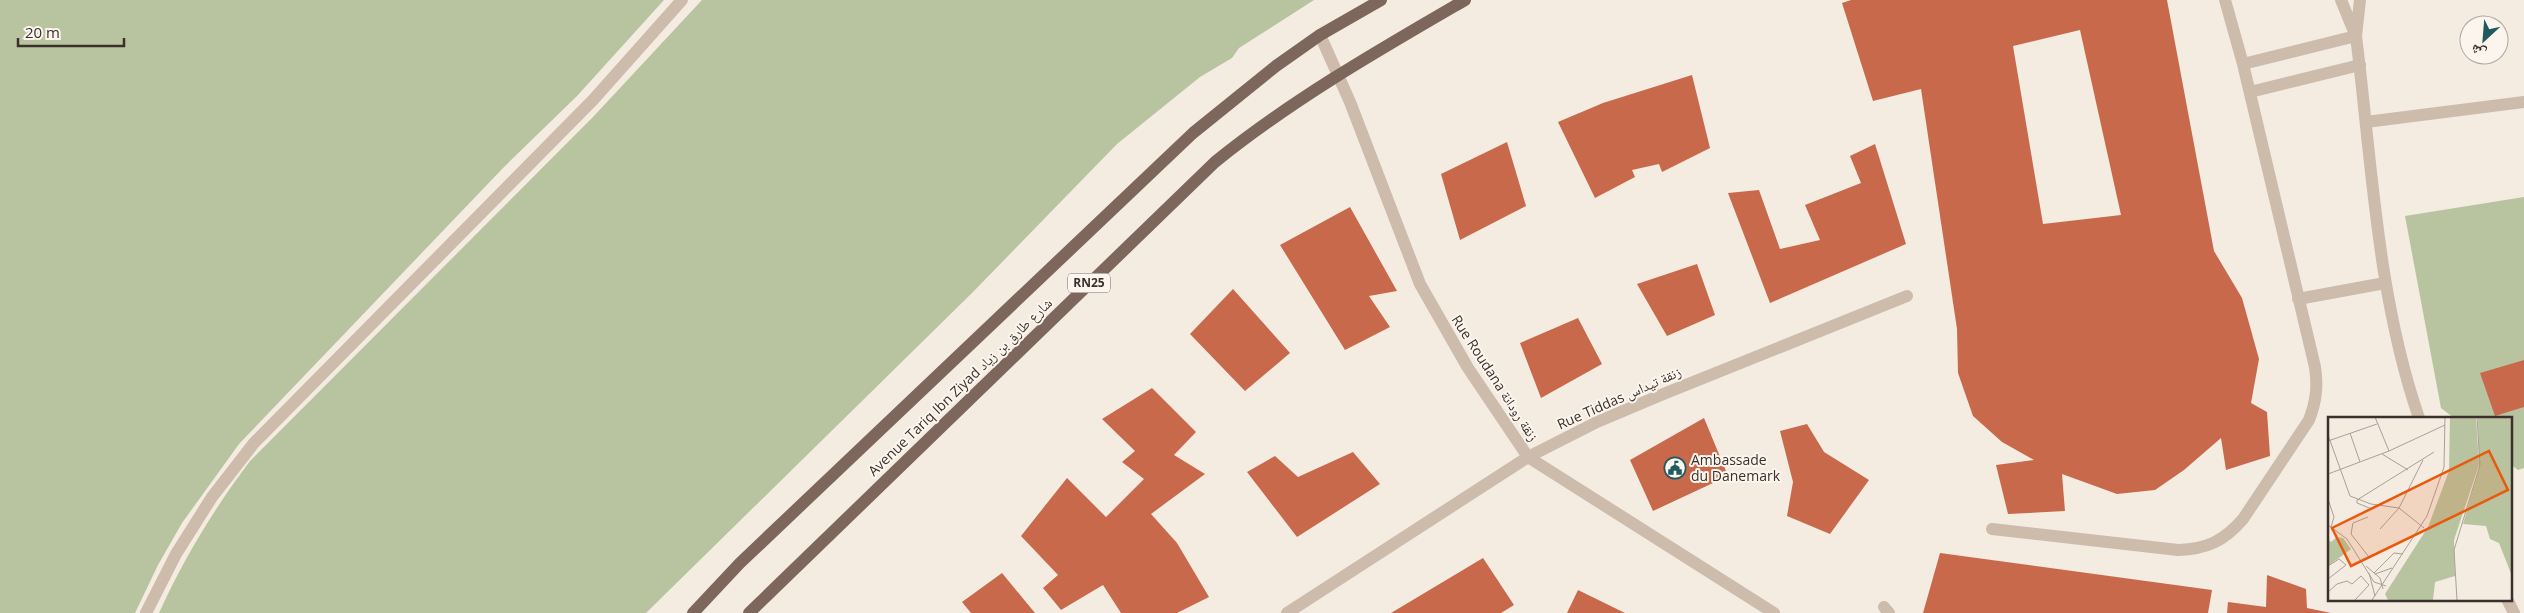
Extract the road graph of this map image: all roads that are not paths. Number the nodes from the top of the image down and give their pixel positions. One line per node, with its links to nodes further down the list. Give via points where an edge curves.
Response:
1 (682, 0): 22 (street, via 593,100 254,443 212,497 176,554)
2 (1381, 0): 7 (main road, Avenue Tariq Ibn Ziyad شارع طارق بن زياد / RN25)
3 (1466, 0): 11 (main road, Avenue Tariq Ibn Ziyad شارع طارق بن زياد / RN25)
4 (2224, 0): 9 (street)
5 (2341, 0): 8 (street)
6 (2360, 0): 8 (street)
7 (1320, 35): 11 (street, Rue Roudana زنقة رودانة); 23 (main road, Avenue Tariq Ibn Ziyad شارع طارق بن زياد / RN25, via 1269,71 1193,133 740,563)
8 (2356, 36): 9 (street); 10 (street)
9 (2243, 64): 12 (street)
10 (2360, 65): 12 (street); 14 (street)
11 (1338, 74): 19 (street, Rue Roudana زنقة رودانة, via 1420,284 1468,368); 24 (main road, Avenue Tariq Ibn Ziyad شارع طارق بن زياد / RN25, via 1261,125 1215,162)
12 (2250, 92): 17 (street)
13 (2524, 102): 14 (street)
14 (2366, 122): 15 (street)
15 (2385, 283): 17 (street); 18 (street, via 2404,375)
16 (1907, 296): 19 (street, Rue Tiddas زنقة تيداس, via 1597,422)
17 (2298, 299): 20 (street, via 2315,368 2316,403 2300,436 2231,533 2215,544 2178,550)
18 (2419, 417)
19 (1528, 457): 25 (street, Rue Tiddas زنقة تيداس); 26 (street, Rue Roudana زنقة رودانة)
20 (1992, 529)
21 (2508, 600): 27 (street)
22 (146, 613)
23 (693, 613)
24 (748, 613)
25 (1287, 613)
26 (1774, 613)
27 (2514, 613)

